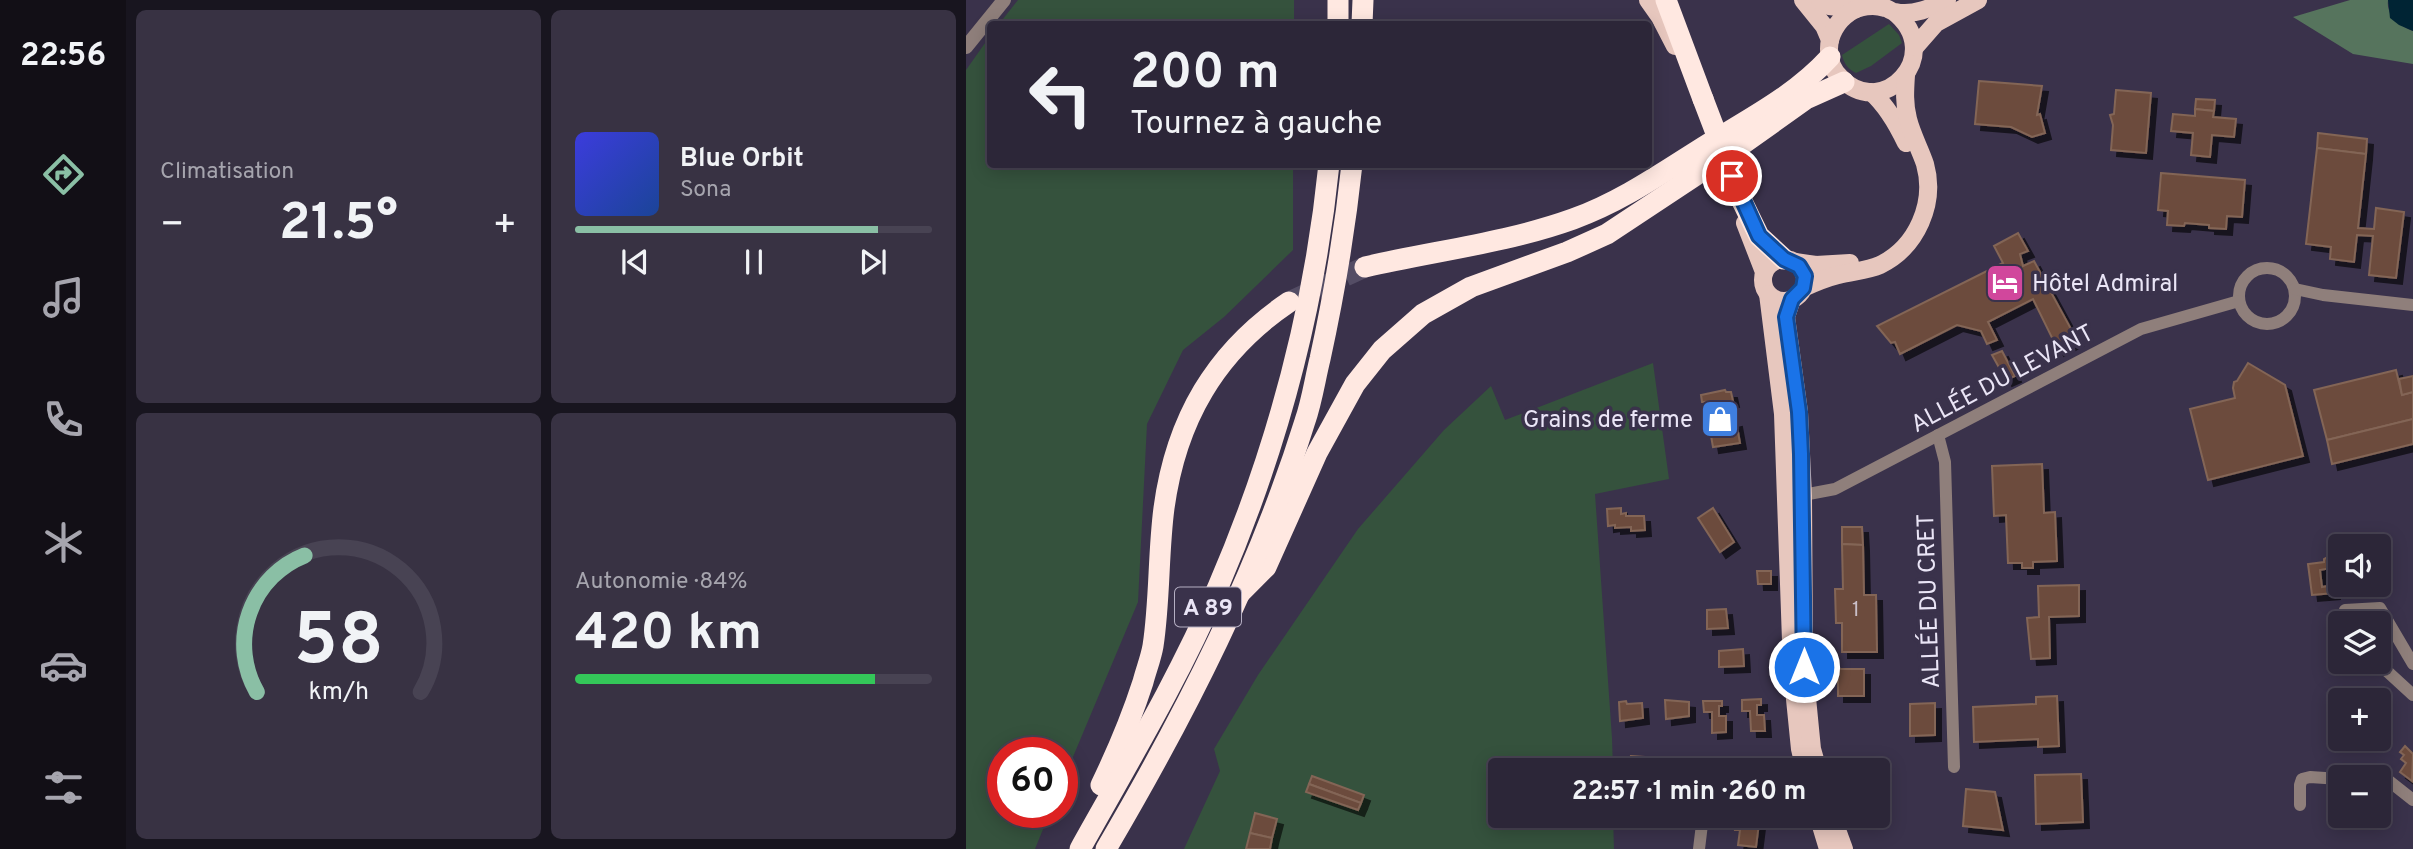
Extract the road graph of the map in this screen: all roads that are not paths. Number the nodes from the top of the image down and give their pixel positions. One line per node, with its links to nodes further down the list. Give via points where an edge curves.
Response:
1 (1004, 0): 12 (street)
2 (1338, 0): 14 (highway)
3 (1363, 0): 15 (highway)
4 (1648, 0): 22 (main road)
5 (1667, 0): 22 (highway)
6 (1803, 0): 18 (main road, via 1826,29)
7 (1819, 0): 10 (main road, via 1841,9)
8 (1947, 0): 11 (main road, via 1914,12)
9 (1978, 0): 17 (main road, via 1936,23)
10 (1856, 9): 11 (main road, via 1876,6); 18 (main road, via 1837,24)
11 (1894, 12): 17 (main road, via 1909,27)
12 (987, 21)
13 (987, 21): 16 (street)
14 (1338, 21)
15 (1362, 21)
16 (966, 47)
17 (1915, 47): 19 (main road)
18 (1830, 48): 20 (main road); 27 (highway, via 1813,75 1788,95 1631,193 1575,219 1525,234)
19 (1906, 75): 21 (main road, via 1890,88); 31 (main road, via 1907,112 1928,183 1916,233 1880,265 1839,274)
20 (1844, 82): 21 (main road); 37 (highway, via 1806,99 1607,234 1471,287 1423,314 1382,350 1355,384 1317,453 1266,567)
21 (1871, 92): 26 (main road, via 1896,122 1909,148 1918,197 1914,214 1893,244 1862,261 1816,265)
22 (1700, 100): 25 (highway, bridge)
23 (1329, 168): 54 (highway, A 89, via 1317,264 1299,349 1253,496 1179,668)
24 (1351, 168): 37 (highway, A 89, via 1331,309 1306,419)
25 (1739, 202): 26 (highway, via 1759,236); 28 (main road)
26 (1789, 260): 28 (main road, via 1774,261); 31 (main road, via 1805,276)
27 (1365, 268)
28 (1765, 272): 30 (main road)
29 (2295, 289): 32 (street, via 2279,269 2262,268 2246,276); 32 (street, via 2289,315 2273,324 2255,322); 34 (street)
30 (1768, 294): 31 (main road, via 1780,301); 36 (main road)
31 (1798, 294): 36 (main road, via 1786,317 1799,412)
32 (2239, 301): 35 (street, ALLÉE DU LEVANT, via 2141,329)
33 (1289, 302): 54 (highway, via 1240,341 1219,366 1180,438 1164,510 1153,648 1126,734 1085,817)
34 (2413, 305)
35 (1938, 435): 36 (street, ALLÉE DU LEVANT, via 1835,489); 46 (street, ALLÉE DU CRET, via 1945,462)
36 (1795, 496): 44 (main road, via 1792,669); 45 (main road, via 1804,667)
37 (1240, 593): 55 (highway, A 89, via 1169,741)
38 (2345, 611): 39 (street)
39 (2382, 611)
40 (2391, 627): 41 (street)
41 (2413, 664)
42 (2389, 674): 43 (street)
43 (2413, 695)
44 (1802, 758)
45 (1815, 758)
46 (1954, 767)
47 (2328, 778): 50 (street, via 2302,779)
48 (2391, 783): 49 (street)
49 (2413, 800)
50 (2300, 805)
51 (1702, 828): 56 (street)
52 (1822, 828): 57 (main road)
53 (1836, 828): 58 (main road)
54 (1079, 849)
55 (1106, 849)
56 (1699, 849)
57 (1828, 849)
58 (1844, 849)

